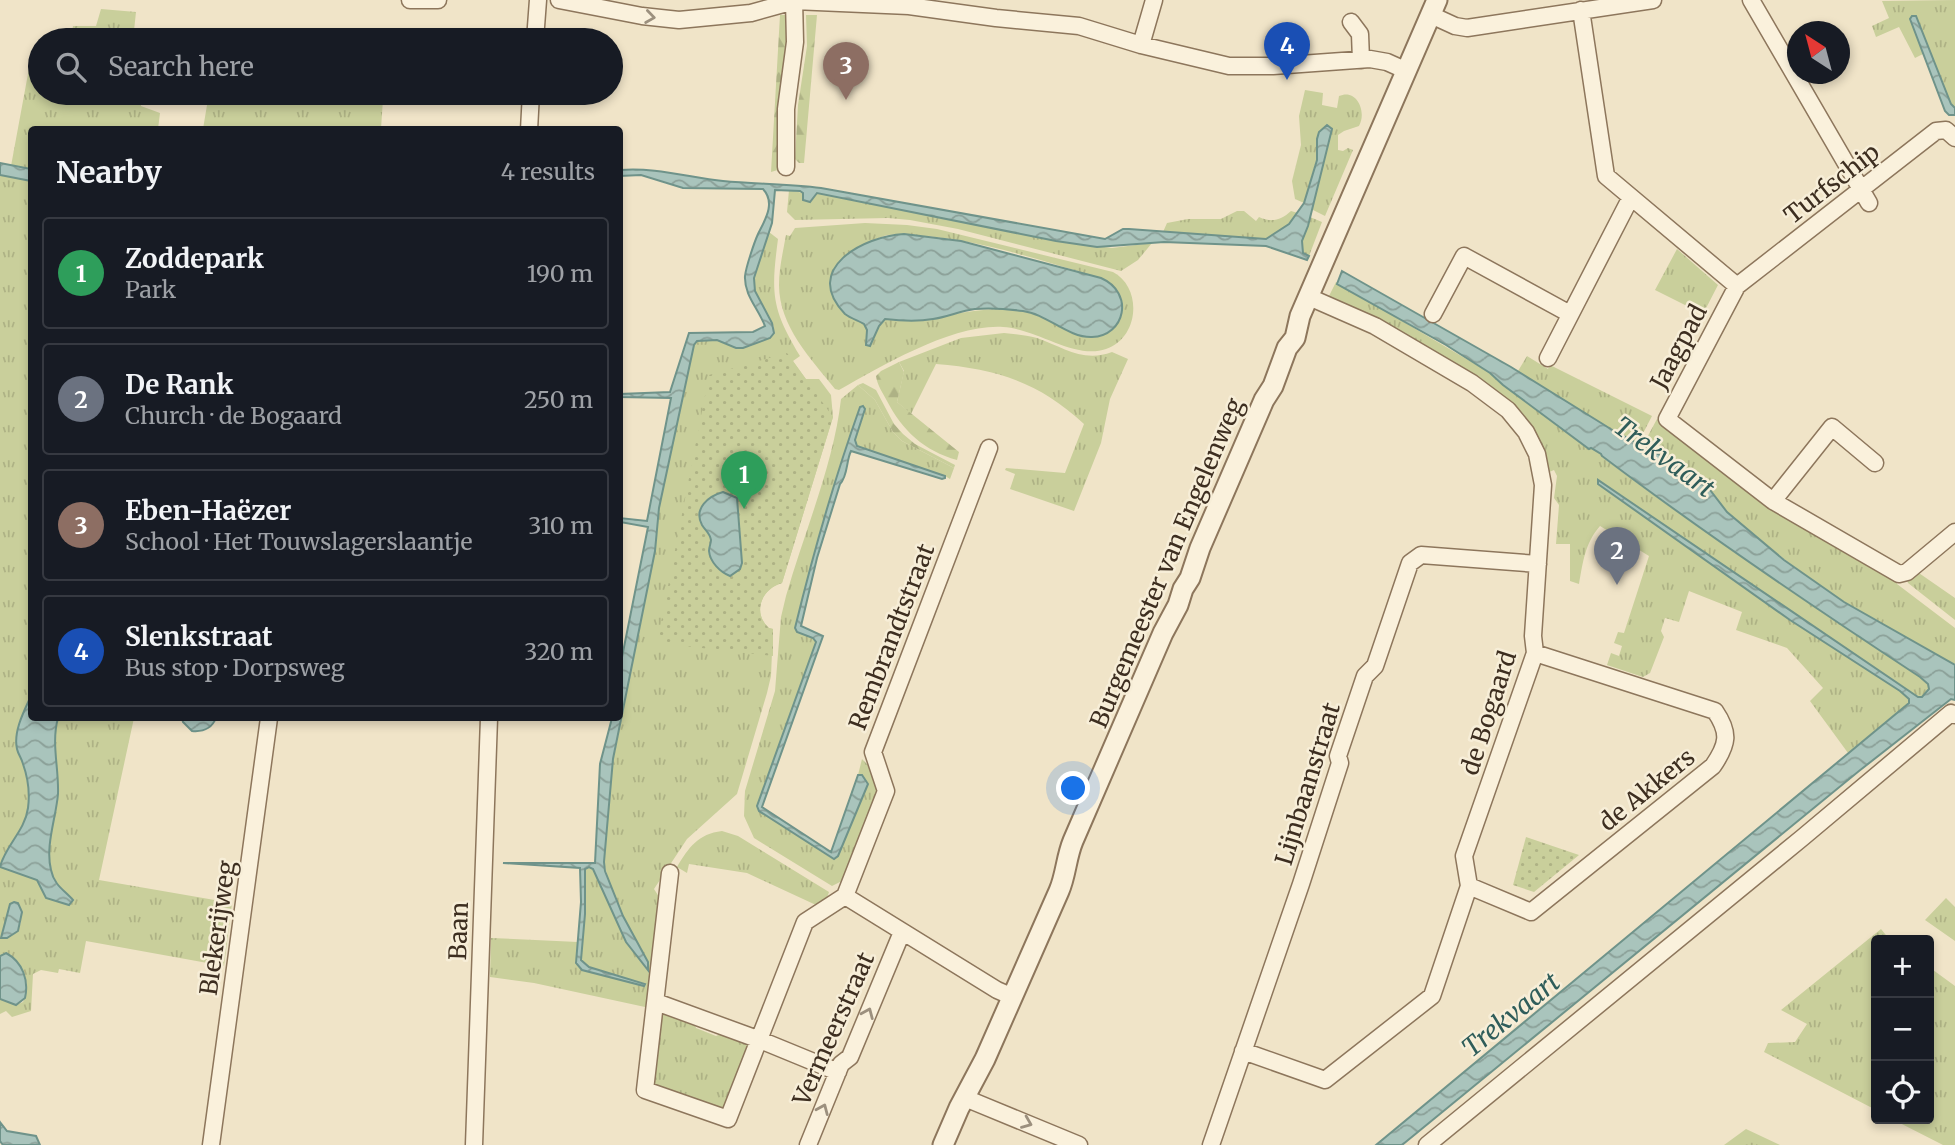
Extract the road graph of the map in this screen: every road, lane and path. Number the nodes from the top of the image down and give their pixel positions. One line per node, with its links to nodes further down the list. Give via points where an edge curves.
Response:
1 (410, 0): 2 (street)
2 (438, 0)
3 (538, 0): 12 (street)
4 (559, 0): 8 (street, one-way to 8, via 678,20 751,13)
5 (1154, 0): 13 (street)
6 (1653, 0): 10 (street)
7 (1751, 0): 21 (street)
8 (794, 1): 13 (street, via 909,6 1079,26); 19 (street)
9 (1434, 8): 10 (street, via 1455,26 1467,27); 15 (street, Burgemeester van Engelenweg)
10 (1581, 10): 20 (street, Jaagpad, via 1606,176)
11 (1351, 22): 14 (street, via 1360,34)
12 (536, 28)
13 (1141, 45): 14 (street, via 1229,66)
14 (1361, 60): 15 (street, via 1381,60)
15 (1407, 71): 23 (street, Burgemeester van Engelenweg)
16 (530, 105): 17 (street)
17 (529, 126)
18 (1955, 138): 21 (street, Turfschip, via 1946,130 1936,131)
19 (786, 167)
20 (1631, 197): 22 (street, Jaagpad); 25 (street)
21 (1865, 197): 22 (street, Turfschip)
22 (1737, 286): 29 (street, Jaagpad, via 1667,419)
23 (1309, 297): 31 (street, de Bogaard, via 1375,327 1443,366 1518,421 1537,454 1543,485); 40 (street, Burgemeester van Engelenweg, via 1073,841 1065,875)
24 (1433, 314): 25 (street, via 1464,256)
25 (1570, 314): 26 (street)
26 (1548, 358)
27 (989, 448): 38 (street, Rembrandtstraat, via 873,751 886,791)
28 (1875, 463): 29 (street, via 1832,426)
29 (1773, 501): 30 (street, Jaagpad, via 1899,574)
30 (1955, 532)
31 (1538, 564): 32 (street, de Bogaard, via 1532,636); 43 (street, Lijnbaanstraat, via 1421,555 1410,563 1375,666 1365,676 1305,872)
32 (1535, 653): 37 (street, de Bogaard, via 1464,856); 37 (street, de Akkers, via 1715,710 1725,726 1724,750 1713,766 1531,912)
33 (1955, 715): 52 (street, via 1951,713)
34 (270, 721): 46 (street, Blekerijweg)
35 (489, 721): 47 (street, Baan)
36 (670, 873): 41 (street)
37 (1469, 886): 43 (street, de Bogaard, via 1432,996 1325,1080)
38 (845, 896): 39 (street); 42 (street, via 805,922)
39 (902, 932): 40 (street); 44 (street, Vermeerstraat, one-way to 39, via 850,1057)
40 (1013, 997): 45 (street, Burgemeester van Engelenweg)
41 (656, 1002): 42 (street); 42 (street, via 645,1090 728,1119)
42 (760, 1040): 44 (street)
43 (1243, 1051): 51 (street, Lijnbaanstraat)
44 (838, 1072): 48 (street, Vermeerstraat, one-way to 44)
45 (965, 1098): 49 (street, Burgemeester van Engelenweg); 50 (street, one-way to 50)
46 (211, 1145)
47 (474, 1145)
48 (808, 1145)
49 (943, 1145)
50 (1079, 1145)
51 (1211, 1145)
52 (1427, 1145)

